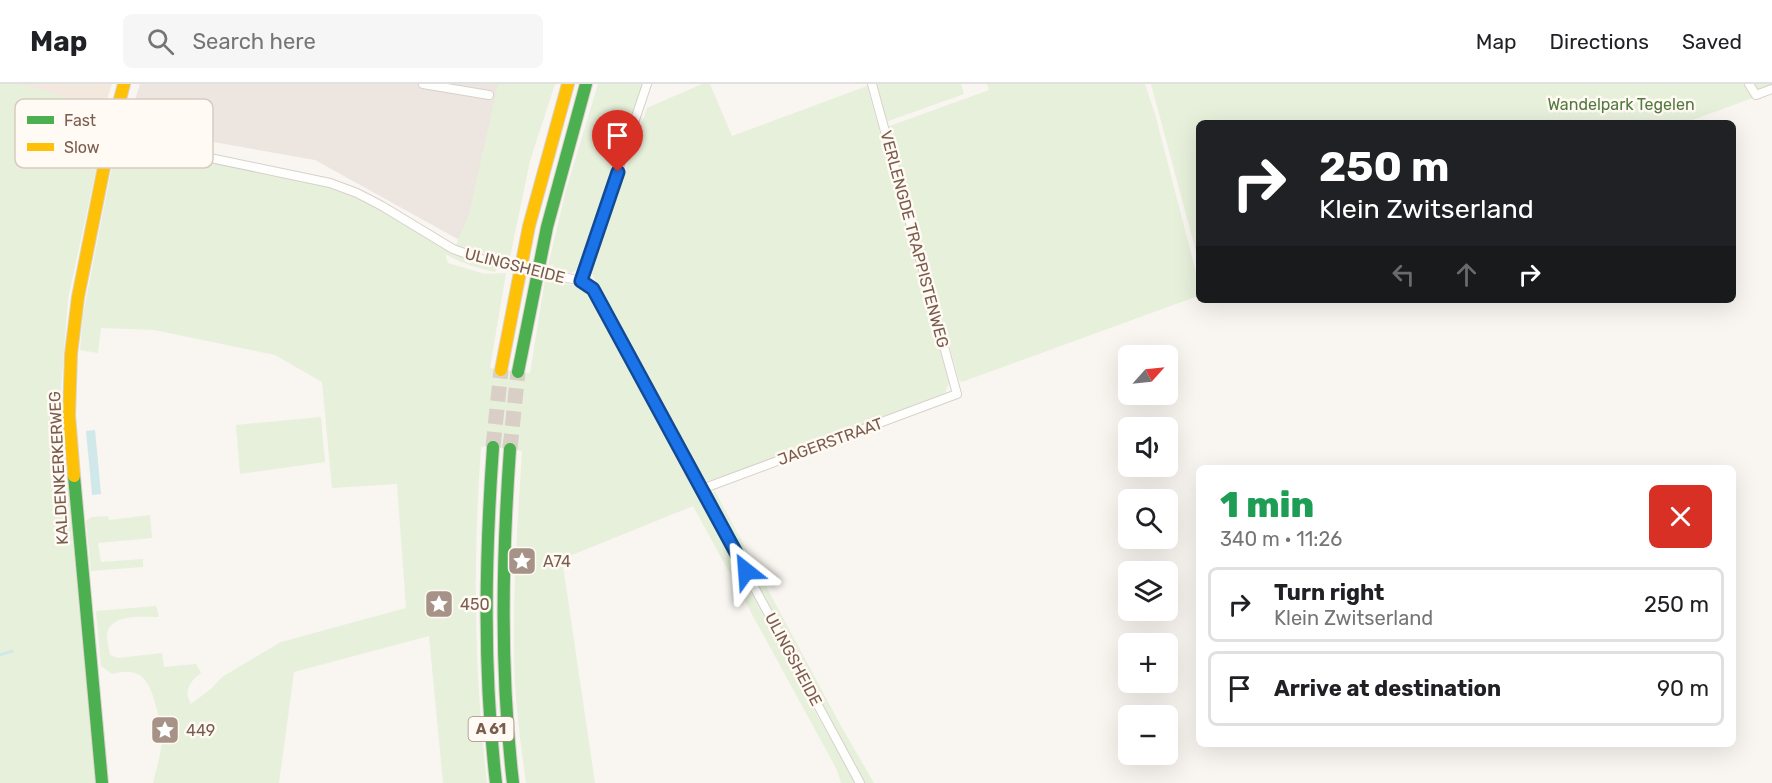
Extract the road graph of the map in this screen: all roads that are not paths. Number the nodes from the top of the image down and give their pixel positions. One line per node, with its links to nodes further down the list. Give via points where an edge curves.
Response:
1 (124, 84): 10 (main road, KALDENKERKERWEG)
2 (423, 84): 9 (street)
3 (568, 84): 14 (main road, via 527,229)
4 (586, 84): 15 (main road, via 544,234)
5 (647, 84): 13 (street)
6 (872, 84): 16 (street, VERLENGDE TRAPPISTENWEG)
7 (1749, 84): 8 (street, via 1756,95)
8 (1772, 89)
9 (489, 95)
10 (120, 99)
11 (213, 159): 13 (street, ULINGSHEIDE, bridge, via 330,183 374,202 453,249 504,265)
12 (104, 168): 20 (main road, KALDENKERKERWEG, via 78,297 69,415)
13 (581, 281): 19 (street, ULINGSHEIDE, via 593,289)
14 (501, 370)
15 (518, 372)
16 (957, 394): 19 (street, JAGERSTRAAT)
17 (493, 447): 21 (main road, A 61, via 486,590)
18 (510, 449): 22 (main road, A 61, via 503,582)
19 (702, 489): 23 (street, ULINGSHEIDE)
20 (102, 783)
21 (496, 783)
22 (513, 783)
23 (860, 783)

